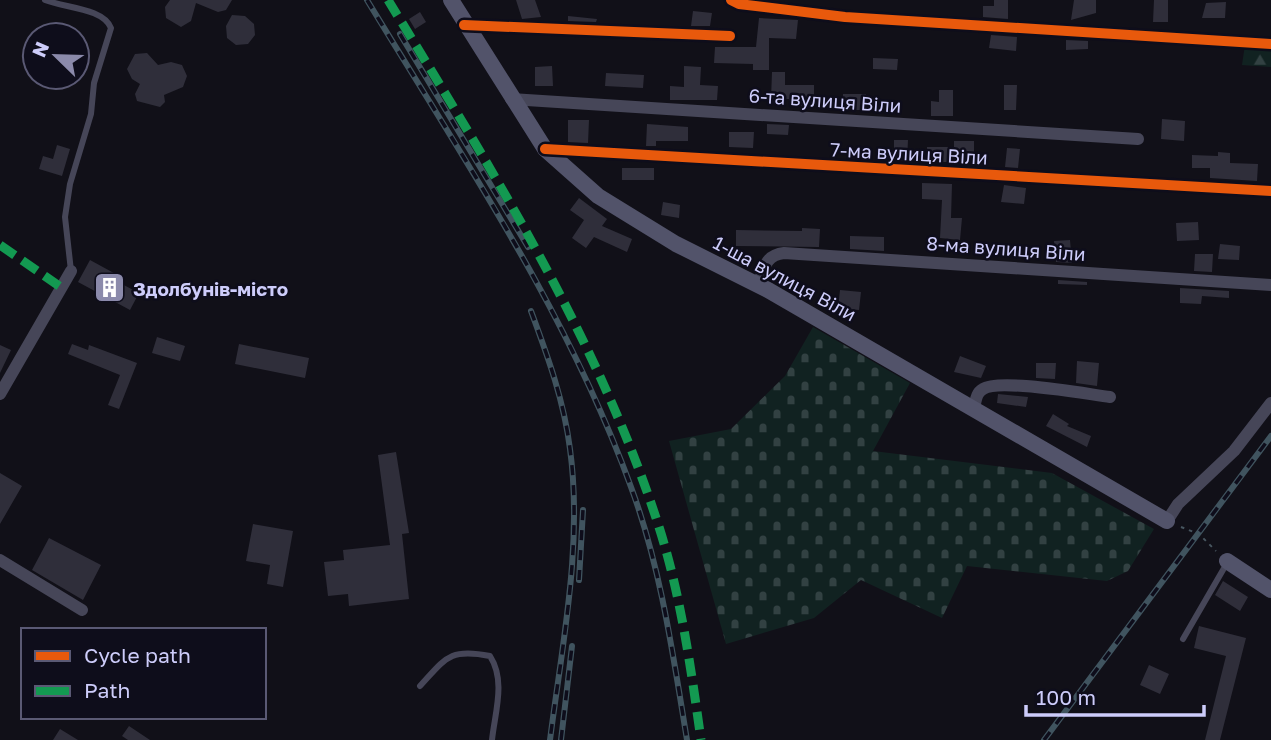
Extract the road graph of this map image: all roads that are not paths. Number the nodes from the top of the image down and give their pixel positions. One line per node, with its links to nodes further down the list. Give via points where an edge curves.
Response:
1 (45, 0): 11 (lane, via 96,14 111,28 70,184 65,217)
2 (451, 0): 4 (main road, 1-ша вулиця Віли)
3 (731, 0): 6 (street, via 845,17)
4 (464, 25): 5 (street); 7 (main road, 1-ша вулиця Віли)
5 (730, 36)
6 (1271, 44)
7 (511, 99): 8 (street, 6-та вулиця Віли); 9 (main road, 1-ша вулиця Віли)
8 (1138, 139)
9 (545, 149): 10 (street, 7-ма вулиця Віли); 12 (main road, 1-ша вулиця Віли, via 568,173 623,214)
10 (1271, 191)
11 (71, 271): 14 (street)
12 (758, 285): 13 (street, 8-ма вулиця Віли, via 766,262 784,253); 17 (main road, 1-ша вулиця Віли)
13 (1271, 285)
14 (0, 394)
15 (1110, 397): 17 (street, via 1001,384 983,389)
16 (1271, 403): 18 (street, via 1234,451 1178,504)
17 (974, 408): 18 (main road, 1-ша вулиця Віли)
18 (1167, 521)
19 (0, 561): 22 (street)
20 (1227, 561): 21 (main road); 23 (lane)
21 (1271, 590)
22 (82, 610)
23 (1183, 639)
24 (420, 686): 25 (lane, via 449,656 470,652 489,656 499,681)
25 (492, 740)

